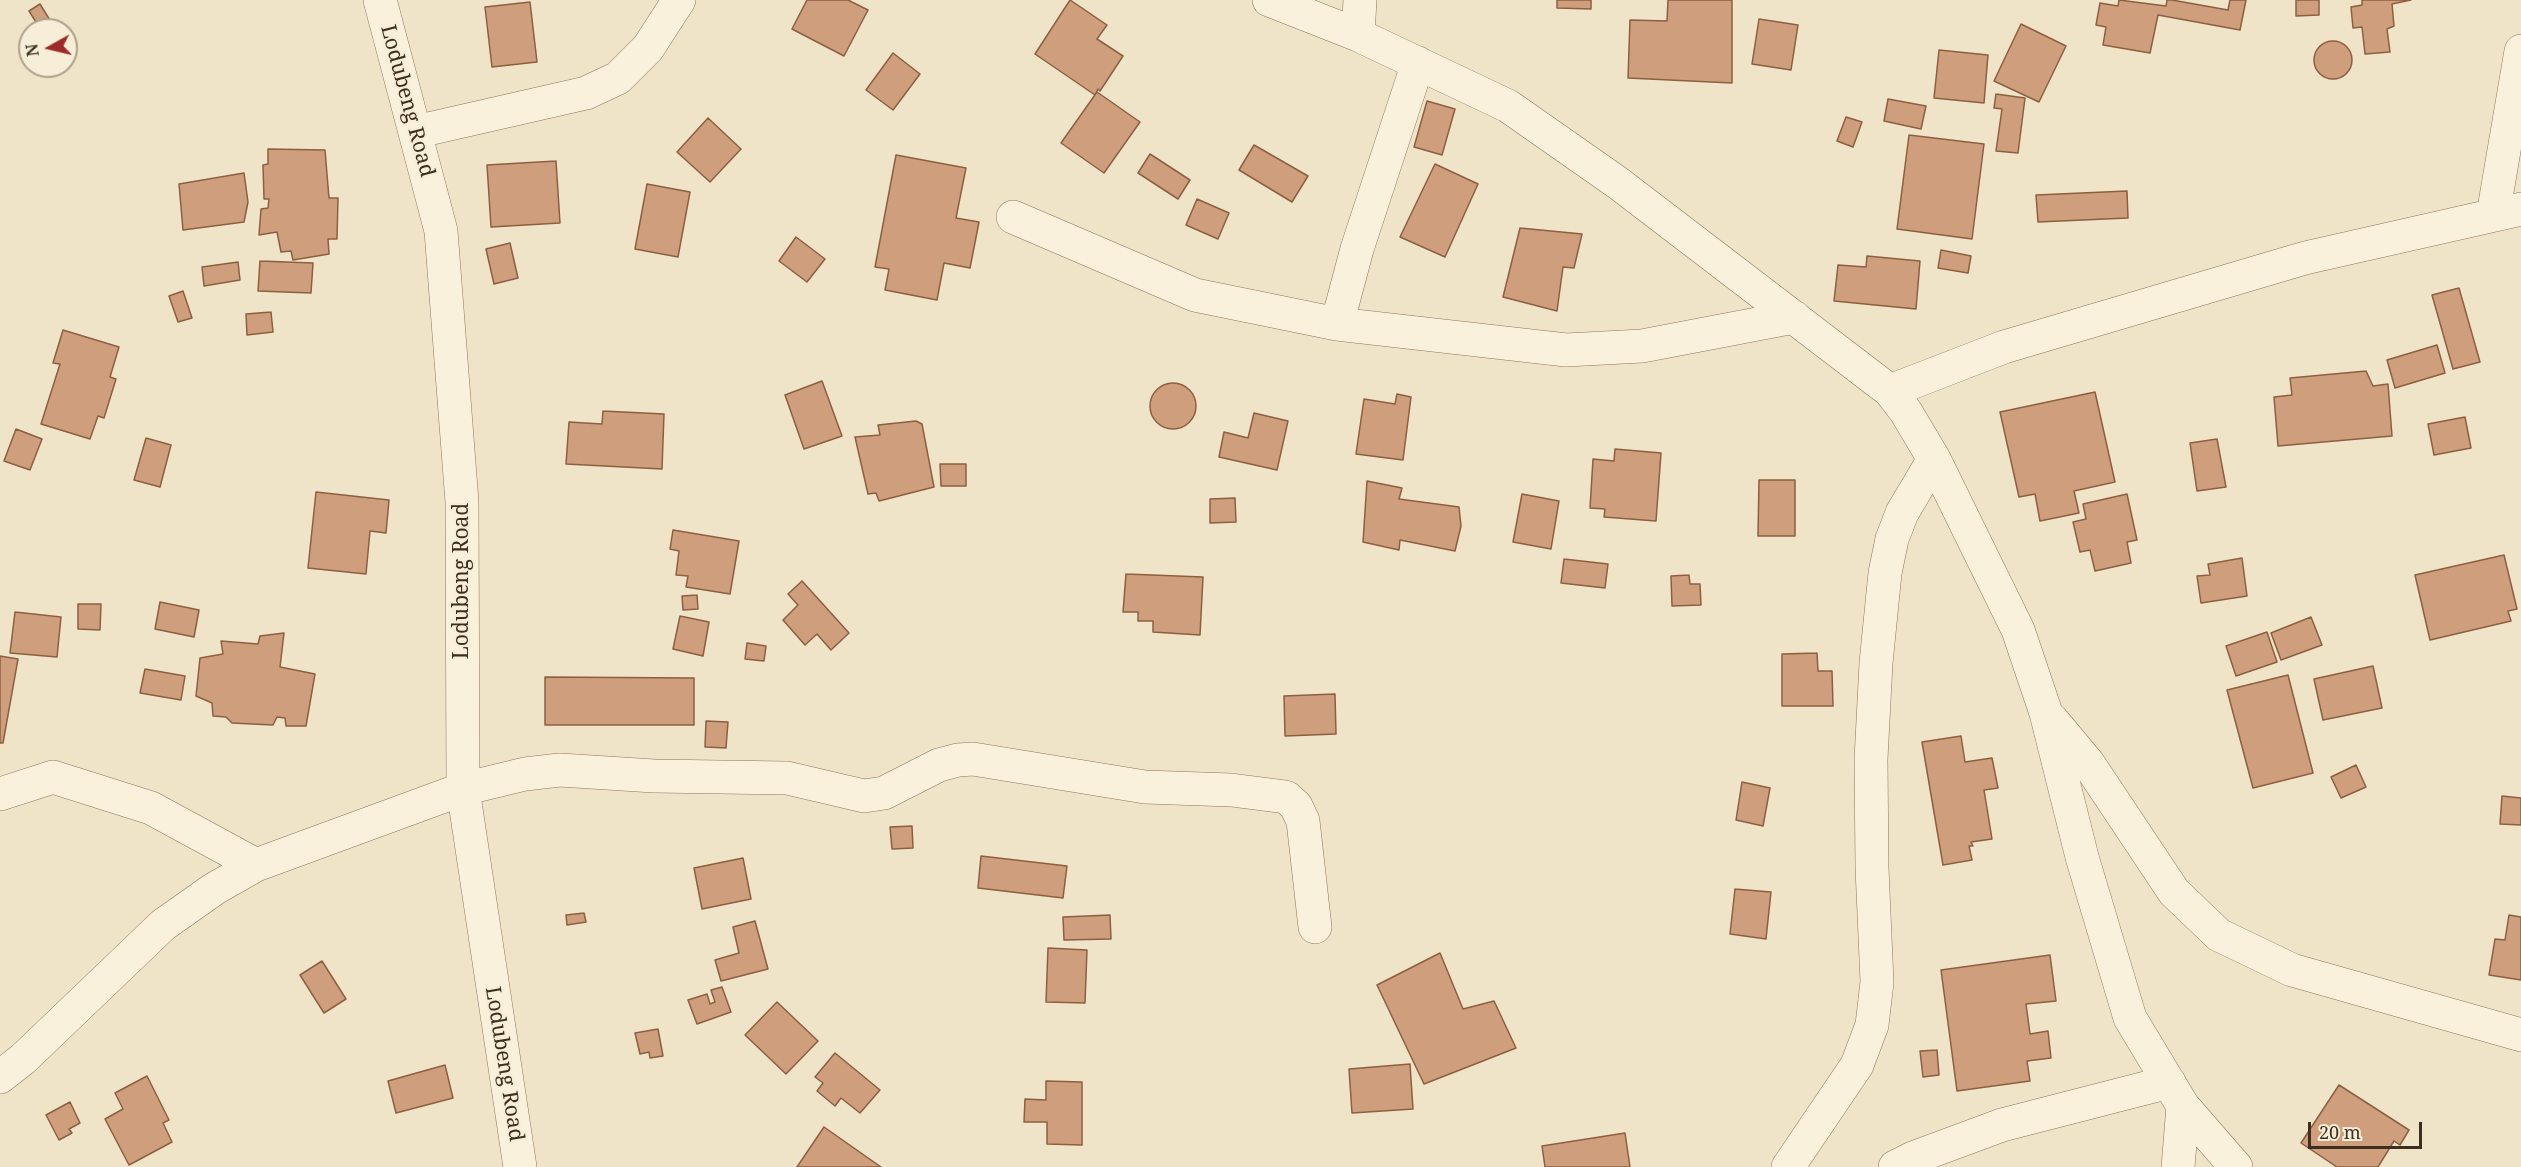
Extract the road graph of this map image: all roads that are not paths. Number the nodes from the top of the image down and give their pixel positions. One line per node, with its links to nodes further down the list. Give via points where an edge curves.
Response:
1 (380, 0): 8 (street, Lodubeng Road)
2 (680, 0): 8 (street, via 648,48 618,78 586,93)
3 (1269, 0): 5 (street)
4 (1360, 0): 5 (street)
5 (1358, 35): 7 (street)
6 (2521, 51): 9 (street)
7 (1419, 63): 11 (street, via 1508,106 1618,183); 12 (street, via 1357,249)
8 (415, 132): 16 (street, Lodubeng Road, via 441,231 462,502)
9 (2507, 212): 13 (street, via 2293,262 2004,347)
10 (1013, 217): 12 (street, via 1195,295)
11 (1794, 317): 12 (street, via 1642,346 1566,350); 13 (street)
12 (1337, 324)
13 (1890, 391): 14 (street)
14 (1934, 459): 15 (street, via 2018,630); 24 (street, via 1902,513 1885,573 1871,759 1877,982 1872,1025 1857,1065)
15 (2046, 713): 20 (street, via 2088,763 2174,892 2219,934 2292,970); 22 (street, via 2082,857 2130,1018)
16 (463, 789): 18 (street); 19 (street, via 525,774 560,771 787,778 875,796 939,765 974,759 1145,787 1231,790 1286,797 1303,821); 23 (street, Lodubeng Road)
17 (0, 795): 18 (street, via 53,777 152,808)
18 (256, 865): 21 (street, via 164,925)
19 (1316, 927)
20 (2521, 1035)
21 (0, 1077)
22 (2176, 1094): 25 (street, via 2002,1125); 26 (street); 27 (street)
23 (520, 1167)
24 (1788, 1167)
25 (1895, 1167)
26 (2178, 1167)
27 (2236, 1167)

